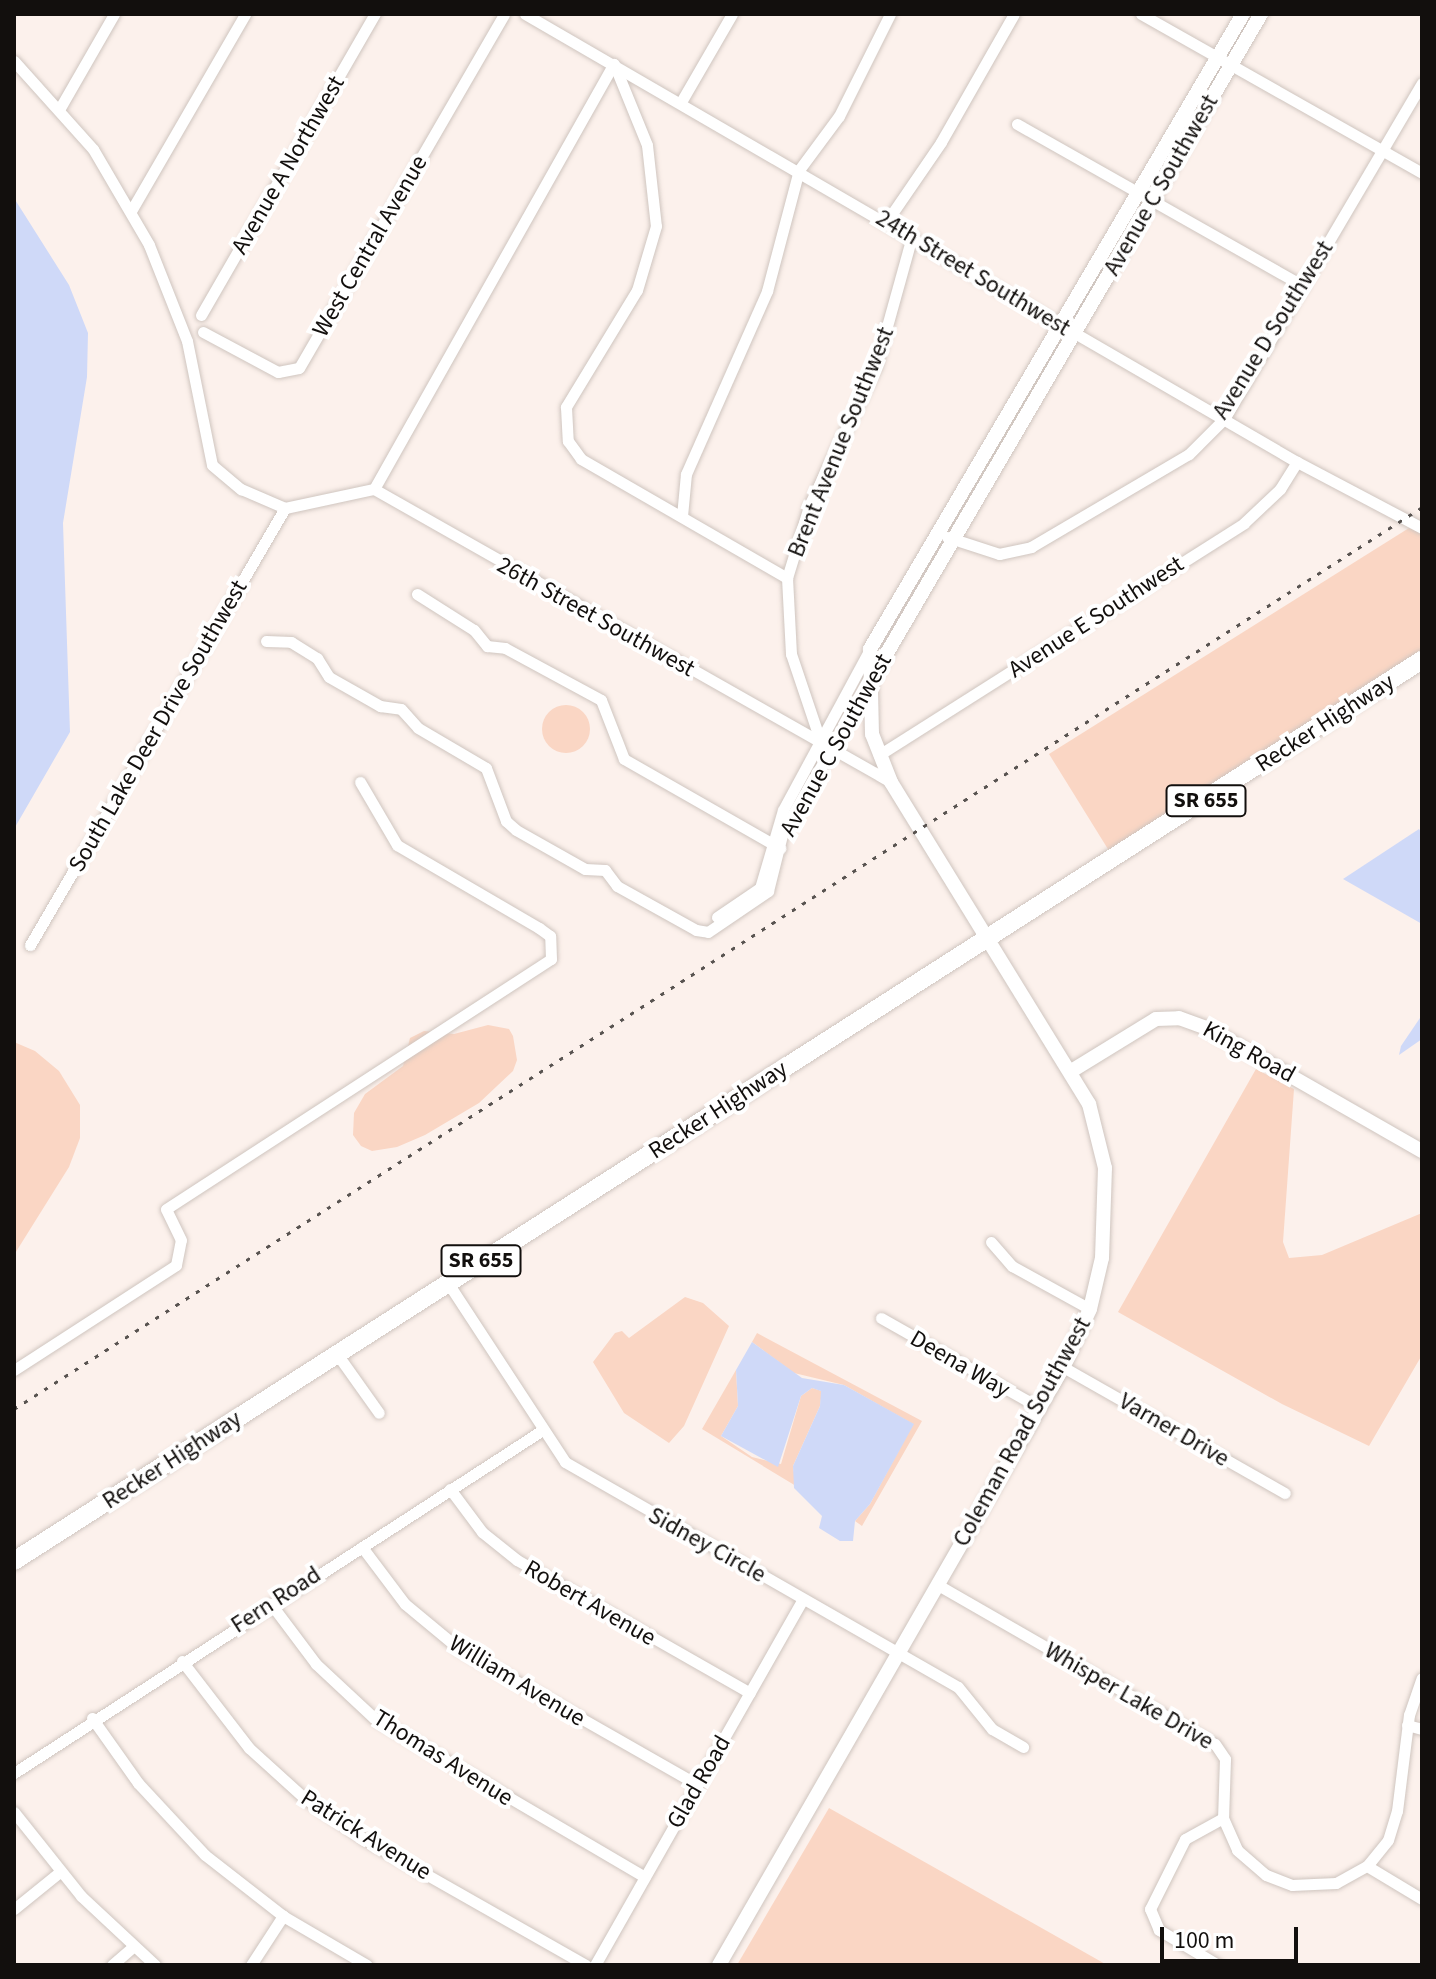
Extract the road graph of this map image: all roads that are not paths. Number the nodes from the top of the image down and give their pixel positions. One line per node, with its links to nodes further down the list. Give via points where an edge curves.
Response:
1 (114, 14): 20 (street)
2 (245, 14): 27 (street)
3 (375, 14): 31 (street, Avenue A Northwest)
4 (504, 14): 34 (street, West Central Avenue, via 299,368 278,372)
5 (525, 14): 14 (street, 24th Street Southwest)
6 (732, 14): 19 (street)
7 (890, 14): 23 (street, via 839,116)
8 (1014, 14): 28 (street, via 941,142)
9 (1141, 14): 12 (street)
10 (1243, 14): 12 (street, Avenue C Southwest)
11 (1261, 14): 15 (street, Avenue C Southwest)
12 (1217, 58): 15 (street); 25 (street, Avenue C Southwest)
13 (14, 61): 20 (street)
14 (613, 64): 16 (street, 24th Street Southwest); 18 (street); 39 (street)
15 (1231, 65): 22 (street); 26 (street, Avenue C Southwest)
16 (646, 82): 18 (street); 19 (street, 24th Street Southwest)
17 (1422, 83): 22 (street, Avenue D Southwest)
18 (629, 97): 41 (street, via 655,177 652,249 627,310 564,417 568,441 581,459)
19 (681, 102): 23 (street, 24th Street Southwest)
20 (60, 108): 27 (street)
21 (1017, 124): 25 (street)
22 (1382, 150): 24 (street); 30 (street, Avenue D Southwest)
23 (799, 170): 28 (street, 24th Street Southwest); 41 (street, via 767,291 686,474)
24 (1422, 173)
25 (1138, 193): 26 (street); 33 (street, Avenue C Southwest)
26 (1152, 201): 30 (street); 35 (street, Avenue C Southwest)
27 (131, 211): 32 (street)
28 (887, 221): 29 (street, 24th Street Southwest)
29 (912, 236): 33 (street, 24th Street Southwest); 45 (street, Brent Avenue Southwest, via 876,366 809,506)
30 (1303, 286): 37 (street, Avenue D Southwest)
31 (201, 315): 32 (street); 34 (street)
32 (180, 318): 36 (street)
33 (1060, 324): 35 (street, 24th Street Southwest); 43 (street, Avenue C Southwest)
34 (203, 332): 36 (street)
35 (1073, 333): 37 (street, 24th Street Southwest); 44 (street, Avenue C Southwest)
36 (187, 341): 40 (street, via 212,465 241,489)
37 (1224, 419): 38 (street, 24th Street Southwest); 44 (street, Avenue D Southwest, via 1171,468 1031,547 999,554)
38 (1297, 462): 42 (street, 24th Street Southwest); 52 (street, Avenue E Southwest, via 1280,489 1244,523)
39 (374, 489): 40 (street); 51 (street, 26th Street Southwest)
40 (285, 508): 57 (street, South Lake Deer Drive Southwest)
41 (682, 516): 45 (street)
42 (1422, 528)
43 (938, 532): 44 (street, Avenue D Southwest); 48 (street, Avenue C Southwest)
44 (953, 540): 50 (street, Avenue C Southwest)
45 (787, 578): 51 (street, Brent Avenue Southwest, via 791,654)
46 (417, 594): 55 (street, via 474,630 487,646 505,648 601,700 624,759)
47 (266, 641): 55 (street, Avenue C Southwest, via 291,642 317,658 329,677 380,706 401,709 418,728 491,773 510,825 585,869 605,870 617,886 696,930 760,888)
48 (870, 649): 50 (street, Coleman Road Southwest); 51 (street, Avenue C Southwest)
49 (1422, 660): 56 (main road, Recker Highway / SR 655)
50 (870, 683): 51 (street, Avenue C Southwest); 52 (street, Coleman Road Southwest, via 869,713)
51 (826, 744): 54 (street); 55 (street, Avenue C Southwest, via 783,810)
52 (879, 755): 54 (street, Coleman Road Southwest)
53 (360, 782): 66 (street, via 397,845 550,936 551,959 166,1209 181,1240 176,1265)
54 (891, 782): 56 (street, Coleman Road Southwest)
55 (776, 847)
56 (988, 938): 58 (street, Coleman Road Southwest); 61 (main road, Recker Highway / SR 655)
57 (30, 945)
58 (1073, 1070): 59 (street, King Road, via 1156,1019 1179,1018 1207,1028); 62 (street, Coleman Road Southwest, via 1095,1121 1105,1168 1105,1231)
59 (1422, 1151)
60 (991, 1242): 62 (street, via 1012,1266)
61 (448, 1283): 64 (main road, Recker Highway / SR 655); 69 (street, Sidney Circle)
62 (1090, 1309): 65 (street, Coleman Road Southwest)
63 (881, 1318): 67 (street, Deena Way)
64 (337, 1354): 68 (street); 73 (main road, Recker Highway / SR 655)
65 (1063, 1367): 67 (street, Coleman Road Southwest); 71 (street, Varner Drive)
66 (14, 1370)
67 (1040, 1408): 74 (street, Coleman Road Southwest)
68 (379, 1413)
69 (541, 1431): 70 (street, Fern Road); 75 (street, Sidney Circle, via 576,1470)
70 (450, 1489): 72 (street, Fern Road); 80 (street, Robert Avenue, via 482,1532 517,1560)
71 (1285, 1493)
72 (362, 1547): 76 (street, Fern Road); 87 (street, William Avenue, via 405,1604 458,1648)
73 (14, 1561)
74 (938, 1585): 77 (street, Coleman Road Southwest); 89 (street, Whisper Lake Drive, via 1215,1744 1226,1762)
75 (803, 1599): 77 (street, Sidney Circle); 80 (street, Glad Road)
76 (271, 1604): 78 (street, Fern Road); 92 (street, Thomas Avenue, via 316,1664 374,1718)
77 (897, 1654): 85 (street, Sidney Circle, via 963,1691 992,1729); 103 (street, Coleman Road Southwest)
78 (182, 1661): 82 (street, Fern Road); 101 (street, Patrick Avenue, via 249,1748 303,1797 364,1839)
79 (1422, 1678): 81 (street)
80 (750, 1693): 87 (street, Glad Road)
81 (1418, 1701): 83 (street)
82 (92, 1718): 86 (street, Fern Road); 95 (street, via 138,1783 183,1833)
83 (1407, 1725): 84 (street); 90 (street, via 1394,1826)
84 (1422, 1729)
85 (1023, 1747)
86 (14, 1773)
87 (698, 1785): 92 (street, Glad Road)
88 (14, 1812): 91 (street)
89 (1223, 1818): 90 (street, Whisper Lake Drive, via 1242,1857 1286,1884 1325,1886); 104 (street, via 1185,1839 1150,1909 1164,1935)
90 (1367, 1866): 93 (street)
91 (61, 1871): 94 (street); 96 (street)
92 (645, 1877): 102 (street, Glad Road)
93 (1422, 1899)
94 (14, 1909)
95 (283, 1916): 99 (street); 100 (street)
96 (133, 1947): 97 (street); 98 (street)
97 (112, 1965)
98 (155, 1965)
99 (251, 1965)
100 (367, 1965)
101 (586, 1965)
102 (595, 1965)
103 (719, 1965)
104 (1218, 1965)

